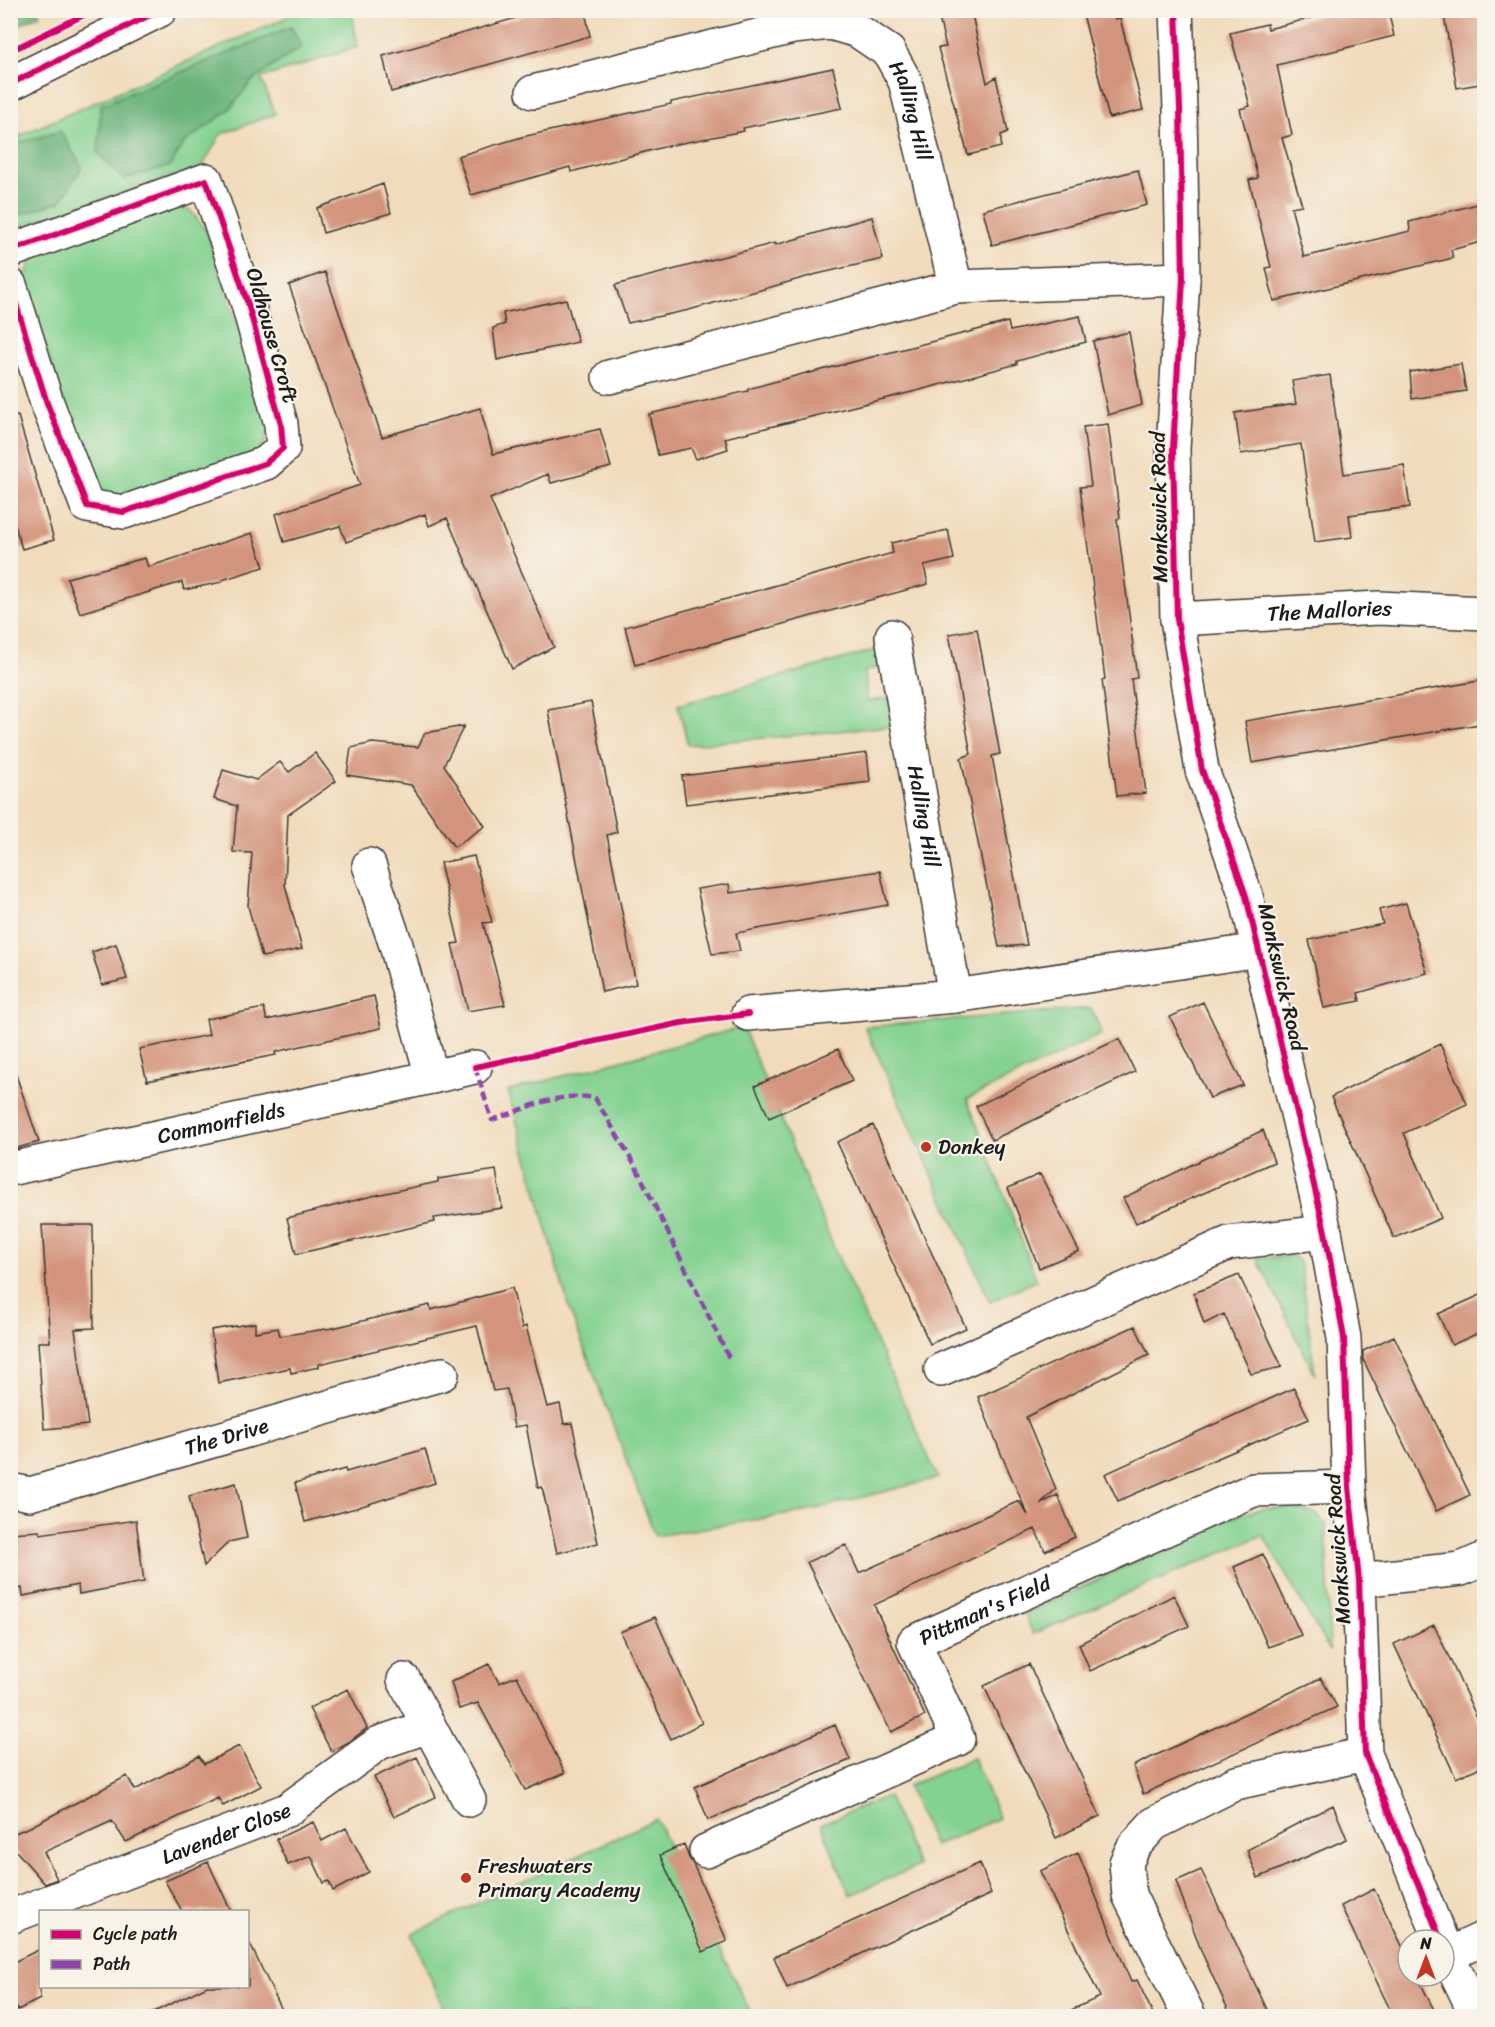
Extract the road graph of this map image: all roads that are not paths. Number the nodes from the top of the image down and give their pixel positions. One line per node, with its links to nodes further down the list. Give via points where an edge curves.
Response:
1 (160, 10): 3 (street)
2 (1176, 10): 6 (street, Monkswick Road)
3 (10, 84)
4 (533, 92): 8 (street, Halling Hill, via 793,27 830,23 858,31 889,52 905,81)
5 (10, 251): 7 (street, Oldhouse Croft, via 206,180 248,304 281,424 283,448 266,463 124,512 87,506 47,403)
6 (1183, 279): 8 (street); 11 (street, Monkswick Road, via 1173,449)
7 (10, 285)
8 (956, 287): 9 (street)
9 (609, 377)
10 (1485, 612): 11 (street, The Mallories, via 1379,608)
11 (1176, 619): 14 (street, Monkswick Road, via 1202,770 1246,896)
12 (892, 636): 15 (street, Halling Hill)
13 (369, 865): 18 (street, via 396,945)
14 (1259, 950): 15 (street); 20 (street, Monkswick Road)
15 (955, 996): 16 (street)
16 (748, 1014)
17 (475, 1067): 18 (street, Commonfields)
18 (432, 1077): 19 (street, Commonfields)
19 (10, 1169)
20 (1325, 1232): 21 (street, via 1229,1243); 23 (street, Monkswick Road, via 1345,1342)
21 (941, 1370)
22 (442, 1374): 24 (street, The Drive, via 30,1494)
23 (1349, 1487): 26 (street, Monkswick Road); 31 (street, Pittman's Field, via 1253,1491 914,1641 958,1739)
24 (10, 1490)
25 (1485, 1559): 26 (street, via 1461,1569)
26 (1359, 1580): 29 (street, Monkswick Road)
27 (404, 1680): 28 (street)
28 (429, 1726): 30 (street); 32 (street, Lavender Close, via 379,1743 286,1810)
29 (1365, 1755): 33 (street, Monkswick Road); 37 (street, via 1236,1783 1154,1824 1134,1846 1126,1863 1129,1895)
30 (469, 1800)
31 (706, 1851)
32 (10, 1917)
33 (1436, 1928)
34 (1485, 1938): 35 (street)
35 (1456, 1945)
36 (1456, 1973): 38 (street, Monkswick Road)
37 (1188, 2016)
38 (1477, 2016)

